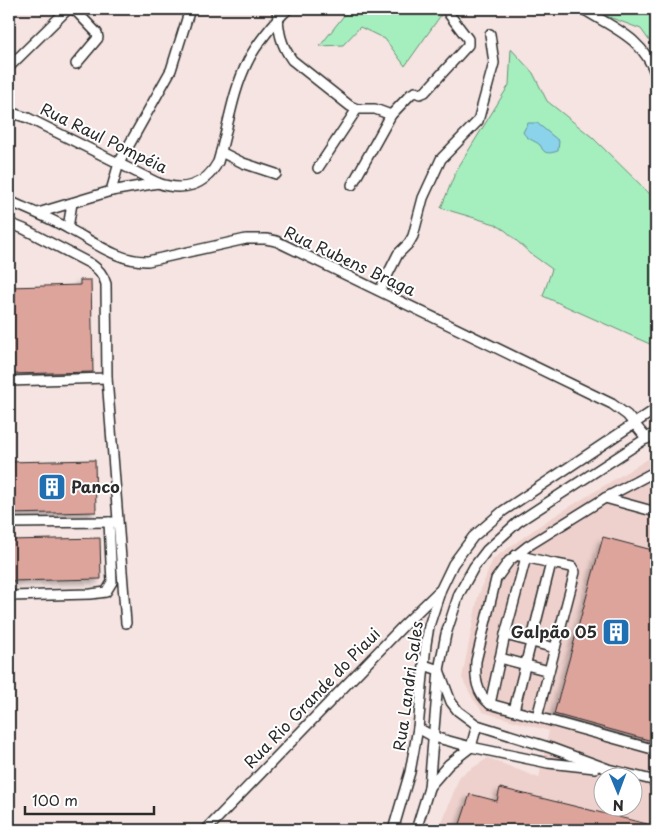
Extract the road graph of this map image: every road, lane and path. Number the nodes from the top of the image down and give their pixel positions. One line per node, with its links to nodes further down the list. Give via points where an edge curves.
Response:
1 (68, 9): 11 (street)
2 (74, 9): 10 (street, via 98,38)
3 (190, 9): 17 (street, via 171,70)
4 (277, 9): 8 (street)
5 (288, 9): 8 (street, Rua Raul Pompéia)
6 (453, 9): 15 (street, via 449,14 468,39 468,44 426,92 411,94)
7 (583, 9): 12 (street, via 626,34 648,58)
8 (278, 19): 13 (street, via 280,37 292,60); 16 (street, Rua Raul Pompéia, via 248,59)
9 (490, 34): 28 (street, via 494,63 478,121 442,159 423,198 413,236 398,254)
10 (76, 64)
11 (9, 67)
12 (656, 76)
13 (357, 109): 15 (street, via 375,109); 18 (street)
14 (9, 112): 17 (street, Rua Raul Pompéia, via 28,118)
15 (391, 115): 21 (street)
16 (221, 152): 19 (street); 20 (street, Rua Raul Pompéia, via 214,170 197,183 181,188)
17 (119, 163): 20 (street, Rua Raul Pompéia); 22 (street)
18 (318, 168)
19 (276, 174)
20 (158, 184): 22 (street)
21 (352, 185)
22 (111, 191): 24 (street)
23 (9, 201): 25 (street, Rua Rubens Braga)
24 (72, 203): 25 (street); 27 (street)
25 (38, 213): 27 (street, Rua Rubens Braga)
26 (9, 223): 29 (street, via 92,264 104,276)
27 (68, 228): 28 (street, Rua Rubens Braga, via 121,257 139,261 266,239 294,248)
28 (380, 290): 32 (street, Rua Rubens Braga, via 612,404)
29 (107, 378): 30 (street); 40 (street)
30 (9, 380)
31 (656, 409): 32 (street, Rua Landri Sales)
32 (635, 423): 34 (street, Rua Rubens Braga); 44 (street, Rua Landri Sales, via 488,523 462,549)
33 (656, 432): 34 (street, Rua Landri Sales)
34 (646, 438): 53 (street, Rua Landri Sales, via 518,522 487,550 460,594 448,626)
35 (656, 471): 36 (street)
36 (646, 476): 37 (street); 38 (street)
37 (656, 479)
38 (605, 498): 39 (street); 42 (street)
39 (656, 512)
40 (113, 522): 41 (street); 45 (street, via 112,582 106,592); 46 (street)
41 (9, 523)
42 (521, 556): 43 (street); 47 (street); 55 (street, via 506,565 496,579 476,661 478,690)
43 (551, 563): 48 (street); 49 (street, via 572,567 575,572)
44 (441, 589): 52 (street, Rua Landri Sales, via 429,626); 68 (street, Rua Rio Grande do Piaui)
45 (9, 596)
46 (126, 623)
47 (505, 635): 48 (street); 50 (street)
48 (531, 642): 49 (street); 51 (street)
49 (555, 648): 54 (street)
50 (500, 658): 51 (street); 55 (street)
51 (526, 664): 54 (street); 56 (street)
52 (424, 665): 53 (street); 59 (street, Rua Landri Sales)
53 (439, 670): 58 (street, via 451,702); 60 (street, Rua Landri Sales)
54 (549, 670): 57 (street)
55 (490, 704): 56 (street)
56 (514, 710): 57 (street)
57 (537, 716): 62 (street)
58 (477, 725): 61 (street); 63 (street)
59 (418, 728): 60 (street); 69 (street, Rua Landri Sales, via 410,772)
60 (434, 737): 61 (street); 67 (street, Rua Landri Sales)
61 (471, 747): 64 (street, via 548,763); 67 (street, via 449,764)
62 (656, 750)
63 (600, 766)
64 (592, 767)
65 (642, 778): 66 (street)
66 (656, 781)
67 (429, 788): 70 (street, Rua Landri Sales)
68 (206, 830)
69 (393, 830)
70 (416, 830)

